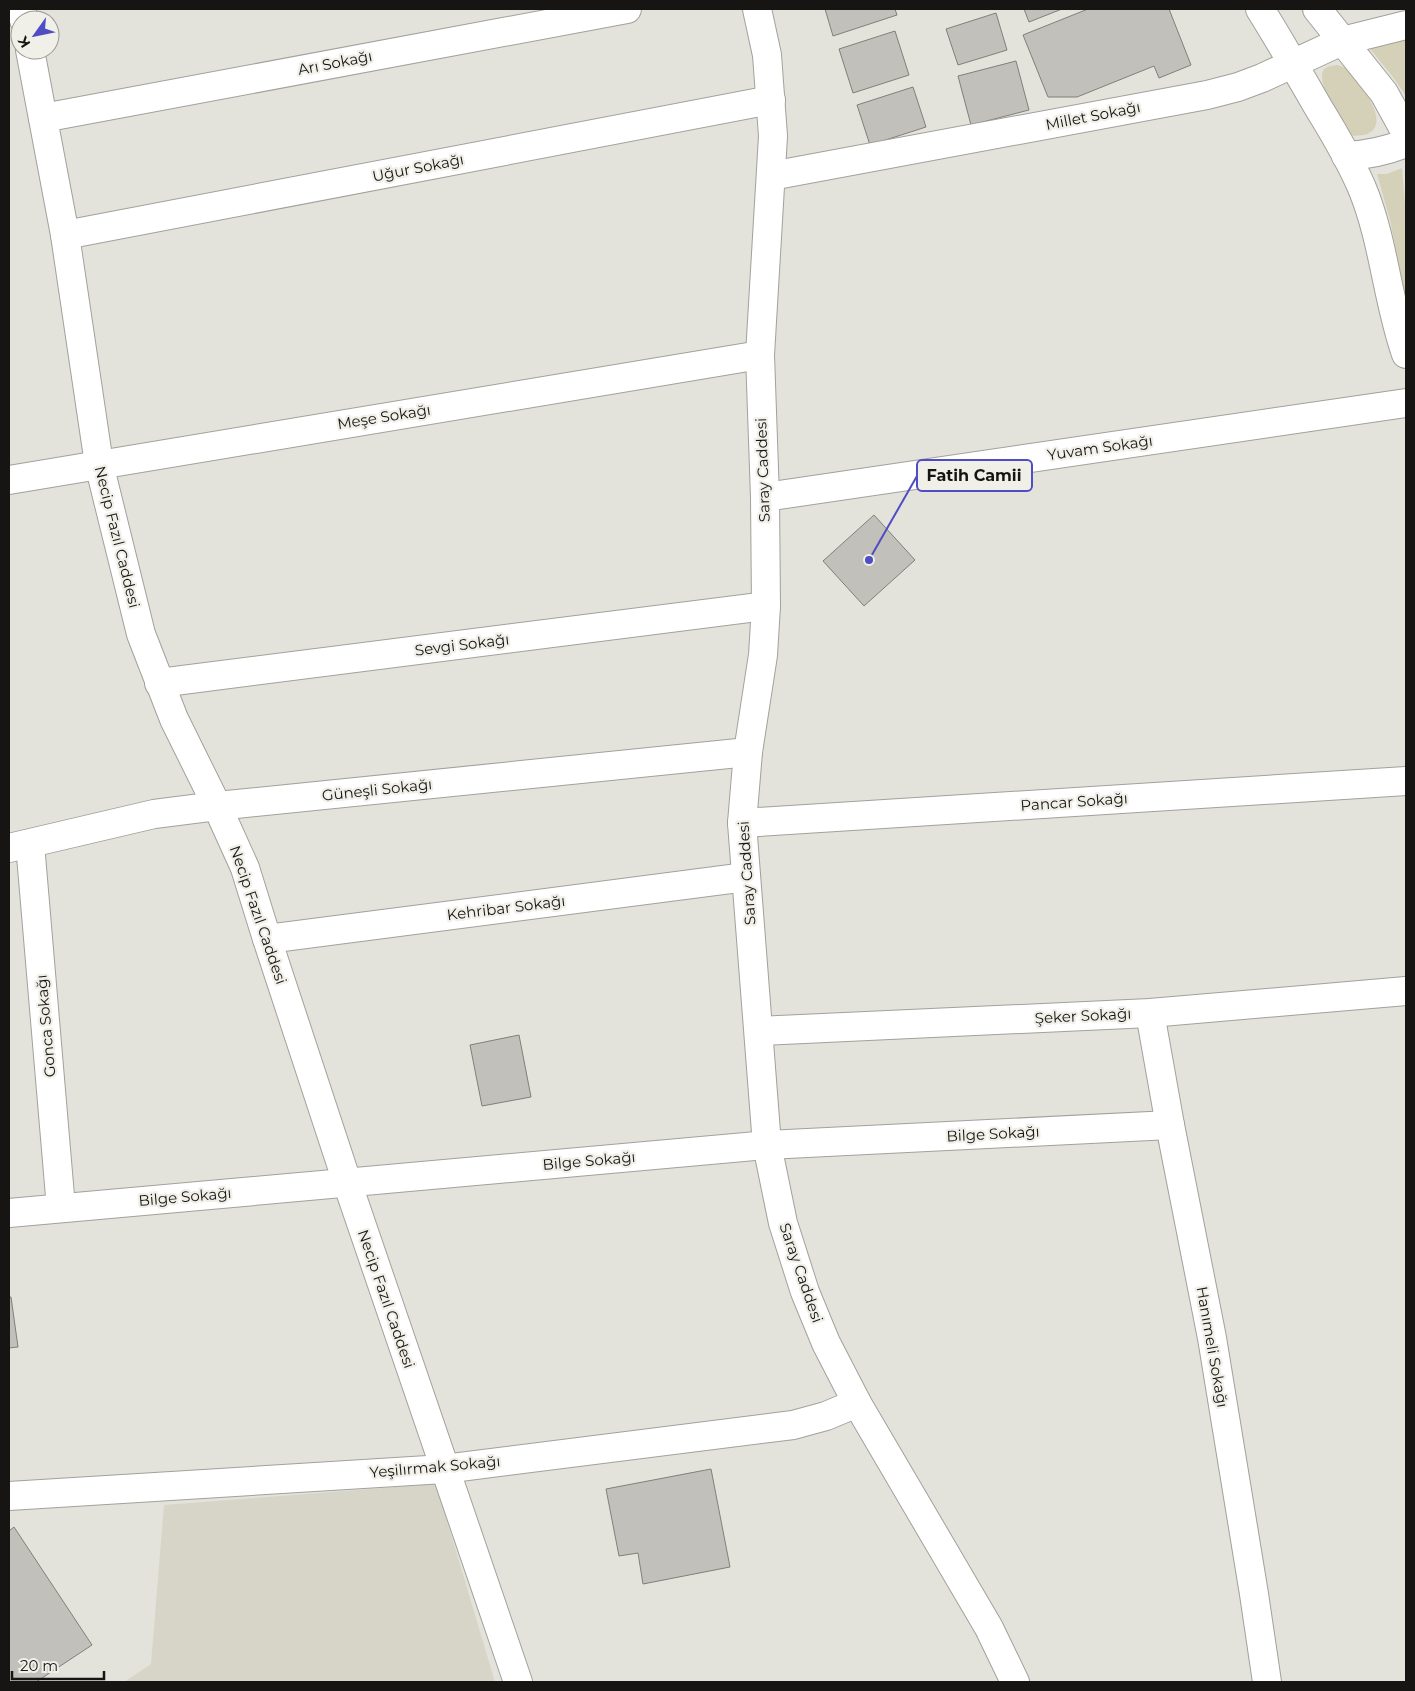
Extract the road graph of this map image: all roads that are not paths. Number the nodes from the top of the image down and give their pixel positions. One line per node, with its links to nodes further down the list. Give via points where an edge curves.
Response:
1 (627, 9): 10 (street, Arı Sokağı)
2 (757, 9): 9 (street, Saray Caddesi, via 767,55)
3 (1260, 9): 8 (street)
4 (1317, 9): 6 (street)
5 (1406, 25): 6 (street, Millet Sokağı)
6 (1342, 41): 8 (street, Millet Sokağı); 11 (street, via 1384,93)
7 (32, 60): 10 (street, Necip Fazıl Caddesi)
8 (1293, 65): 13 (street); 14 (street, Millet Sokağı, via 1238,87 1207,95)
9 (771, 100): 14 (street, Saray Caddesi); 15 (street, Uğur Sokağı)
10 (43, 118): 15 (street, Necip Fazıl Caddesi)
11 (1406, 134)
12 (1406, 143): 13 (street, via 1379,152)
13 (1346, 156): 16 (street, via 1372,216)
14 (771, 176): 17 (street, Saray Caddesi)
15 (65, 235): 19 (street, Necip Fazıl Caddesi)
16 (1406, 354)
17 (760, 355): 19 (street, Meşe Sokağı); 21 (street, Saray Caddesi)
18 (1406, 404): 21 (street, Yuvam Sokağı)
19 (99, 464): 20 (street, Meşe Sokağı); 23 (street, Necip Fazıl Caddesi, via 141,634)
20 (9, 480)
21 (765, 497): 22 (street, Saray Caddesi)
22 (766, 606): 23 (street, Sevgi Sokağı); 24 (street, Saray Caddesi, via 763,655)
23 (159, 683): 26 (street, Necip Fazıl Caddesi)
24 (748, 752): 26 (street, Güneşli Sokağı); 27 (street, Saray Caddesi)
25 (1406, 781): 27 (street, Pancar Sokağı)
26 (217, 806): 28 (street, Güneşli Sokağı, via 154,814); 30 (street, Necip Fazıl Caddesi, via 245,868)
27 (742, 823): 29 (street, Saray Caddesi)
28 (20, 846): 37 (street, Gonca Sokağı)
29 (746, 877): 30 (street, Kehribar Sokağı); 33 (street, Saray Caddesi)
30 (267, 939): 36 (street, Necip Fazıl Caddesi)
31 (1406, 991): 32 (street, Şeker Sokağı)
32 (1150, 1013): 33 (street, Şeker Sokağı); 34 (street, Hanımeli Sokağı)
33 (759, 1031): 35 (street, Saray Caddesi)
34 (1170, 1125): 35 (street, Bilge Sokağı); 44 (street, Hanımeli Sokağı, via 1212,1338)
35 (767, 1145): 36 (street, Bilge Sokağı); 39 (street, Saray Caddesi, via 783,1224 805,1292 826,1343)
36 (347, 1182): 37 (street, Bilge Sokağı); 40 (street, Necip Fazıl Caddesi)
37 (61, 1208): 38 (street, Bilge Sokağı)
38 (9, 1213)
39 (857, 1403): 40 (street, Yeşilırmak Sokağı, via 793,1425); 43 (street, Saray Caddesi, via 989,1628)
40 (444, 1469): 41 (street, Yeşilırmak Sokağı); 42 (street, Necip Fazıl Caddesi)
41 (9, 1496)
42 (518, 1682)
43 (1015, 1682)
44 (1267, 1682)

